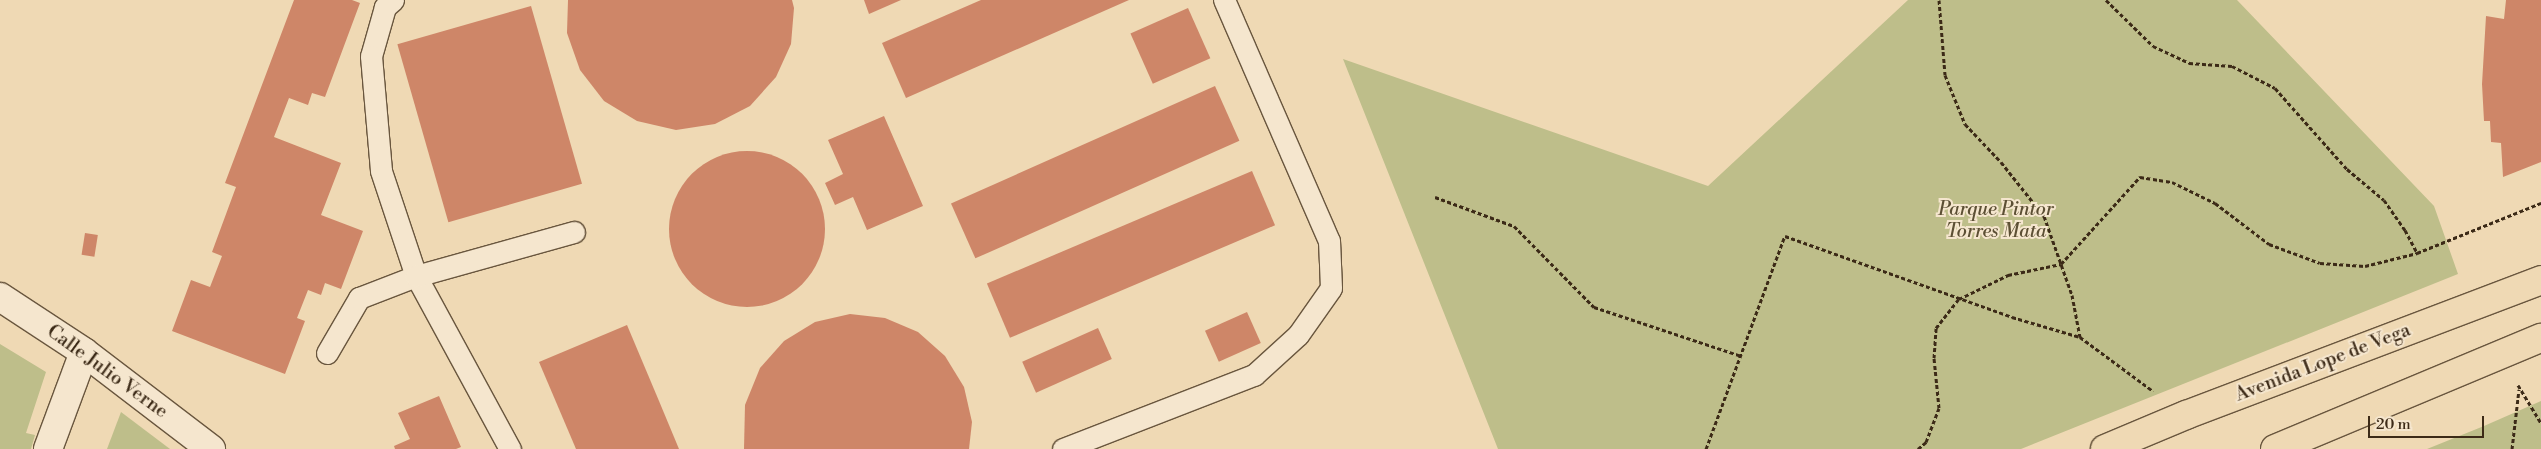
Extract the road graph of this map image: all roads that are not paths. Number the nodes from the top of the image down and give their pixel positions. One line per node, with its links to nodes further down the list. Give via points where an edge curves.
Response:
1 (393, 0): 4 (lane, via 385,8 371,56 381,171)
2 (1224, 0): 13 (lane, via 1329,241 1331,288 1298,335 1254,375)
3 (574, 232): 4 (lane)
4 (416, 276): 9 (lane, via 359,298); 12 (lane)
5 (2541, 280): 14 (main road, Avenida Lope de Vega)
6 (0, 297): 8 (street, Calle Julio Verne)
7 (2541, 338): 15 (main road)
8 (84, 352): 10 (street); 11 (street, Calle Julio Verne)
9 (327, 353)
10 (48, 449)
11 (212, 449)
12 (510, 449)
13 (1063, 449)
14 (2105, 449)
15 (2275, 449)

